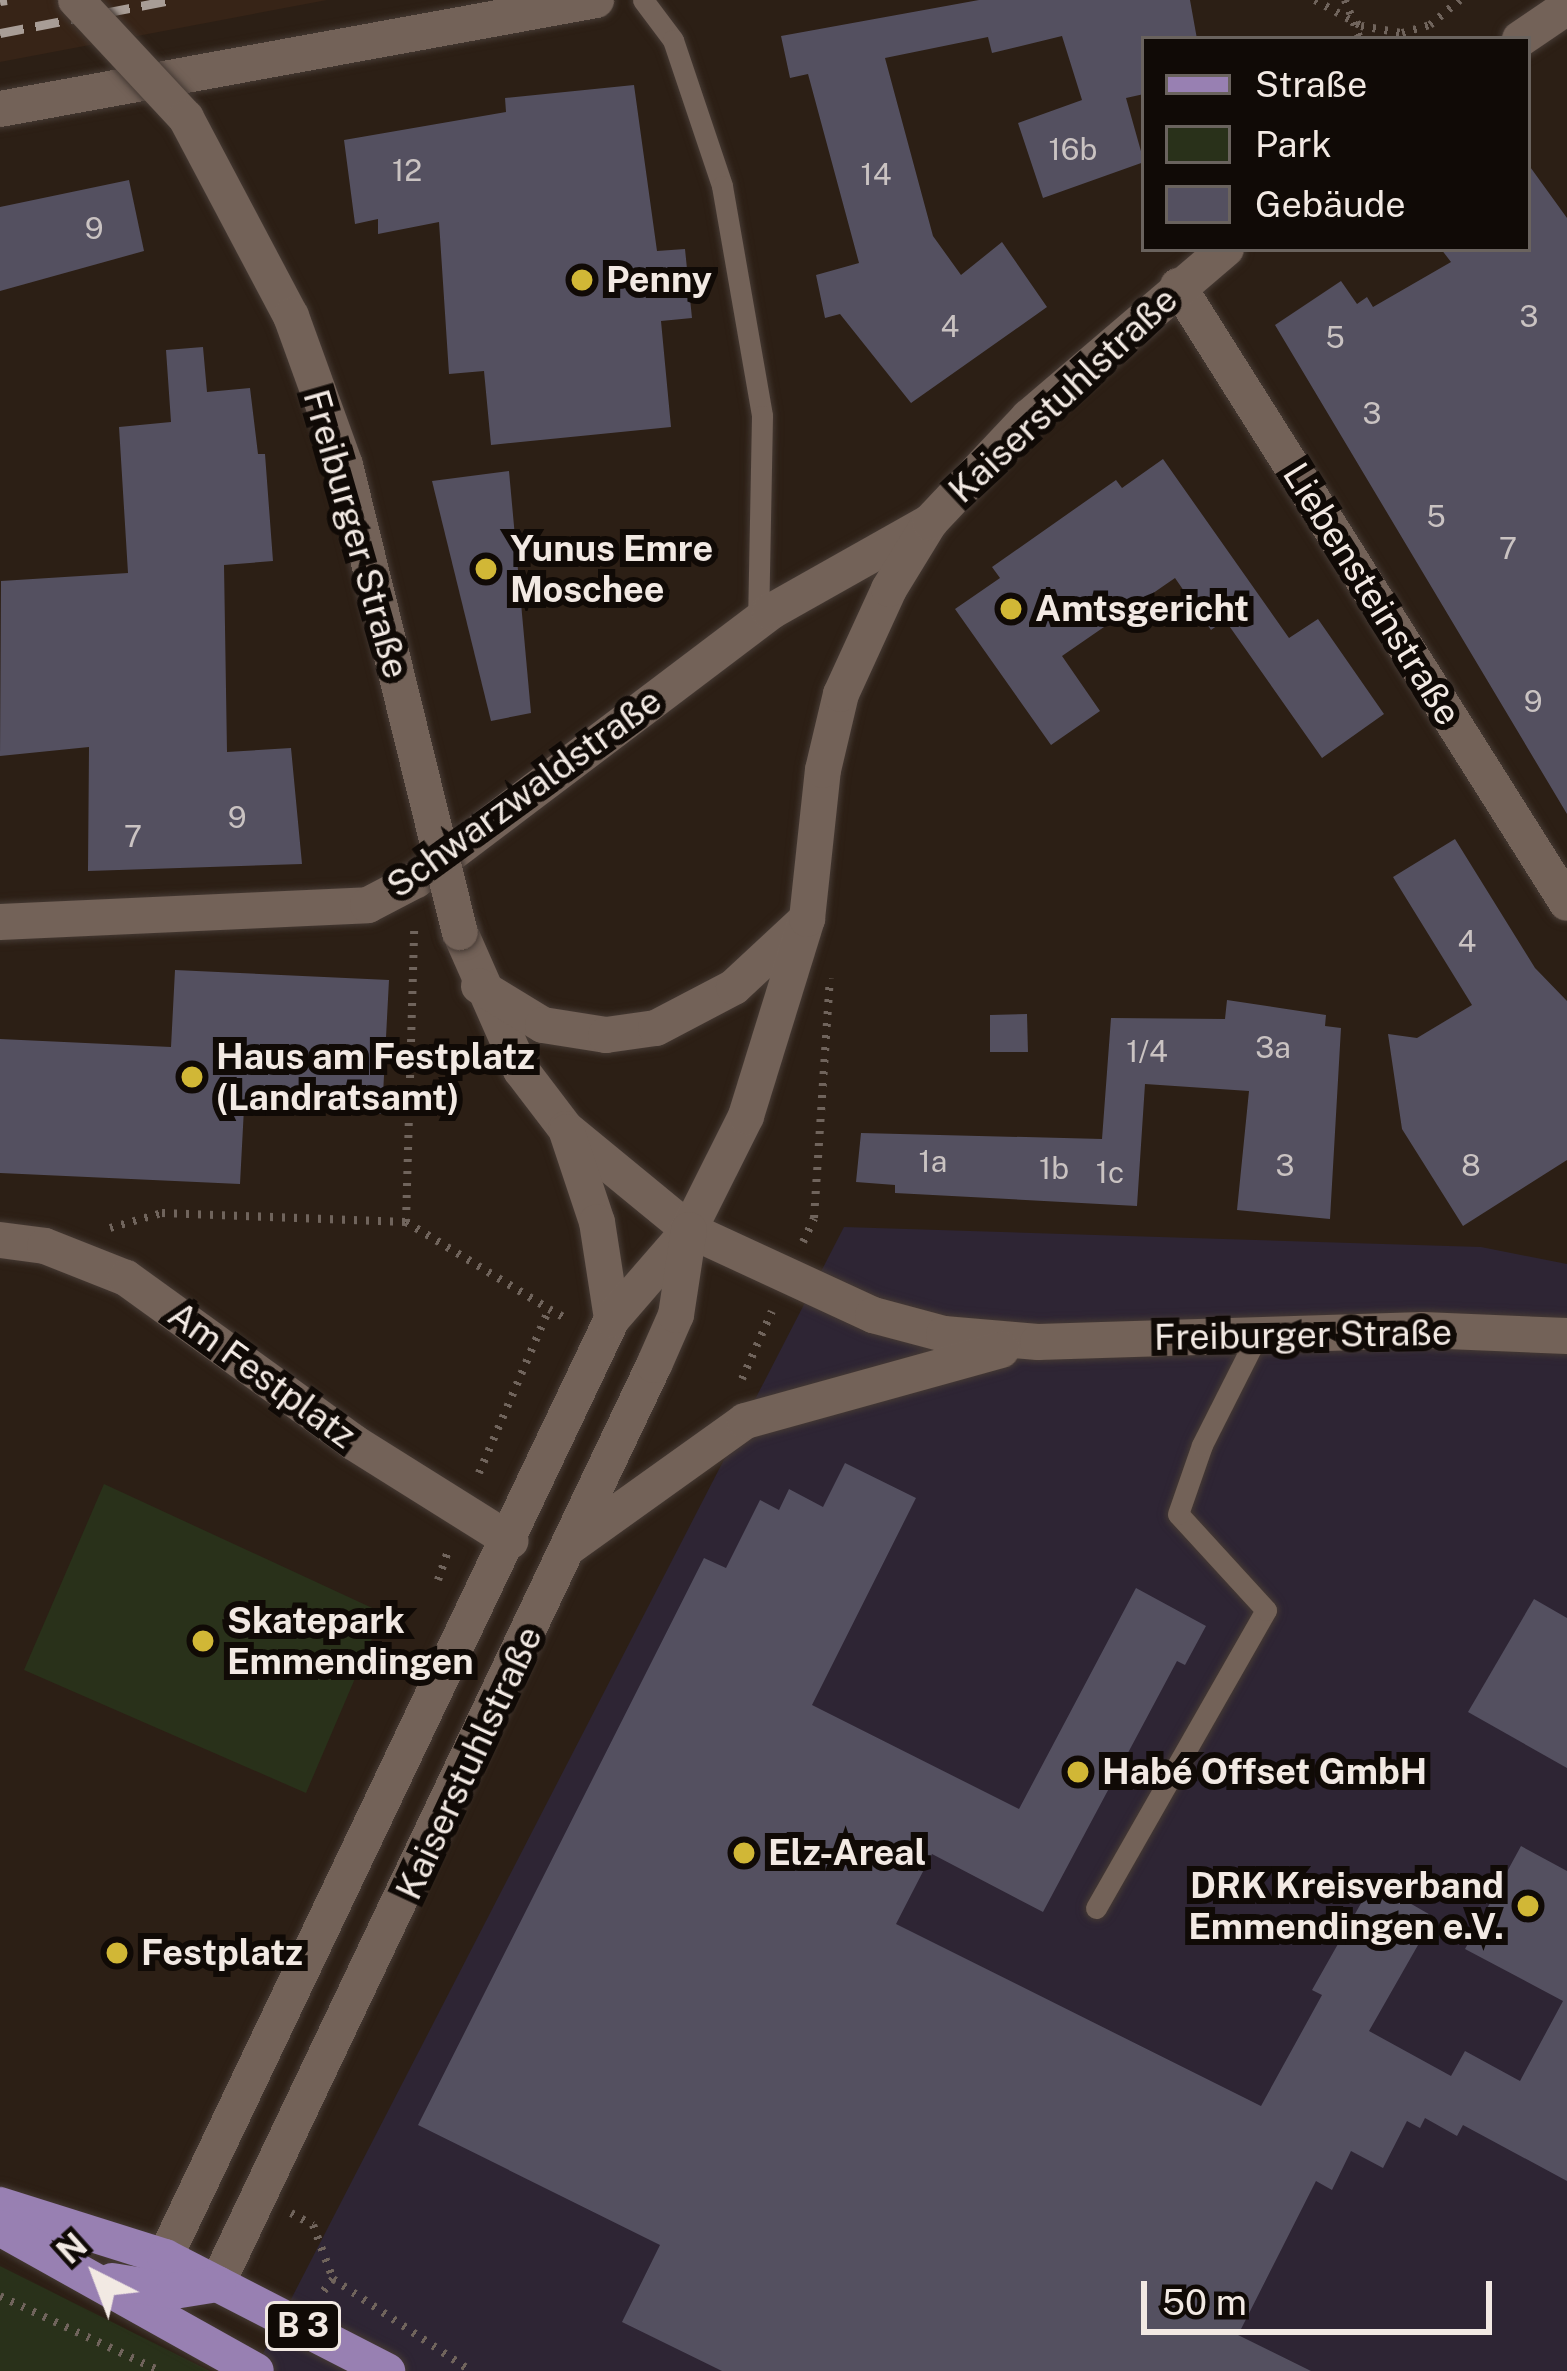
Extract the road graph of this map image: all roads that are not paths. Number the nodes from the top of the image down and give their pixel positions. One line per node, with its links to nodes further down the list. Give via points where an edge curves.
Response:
1 (76, 0): 14 (street, Freiburger Straße, bridge, via 186,118 291,316 345,465)
2 (596, 0): 6 (street)
3 (644, 0): 10 (lane, via 673,40 726,207 762,416)
4 (1567, 7): 5 (street)
5 (1524, 36)
6 (0, 109)
7 (1222, 252): 8 (street, Kaiserstuhlstraße)
8 (1178, 286): 9 (street, Kaiserstuhlstraße, via 1029,417); 11 (street, Liebensteinstraße)
9 (930, 522): 10 (street, Schwarzwaldstraße); 12 (street, Kaiserstuhlstraße, via 841,694 823,770)
10 (758, 621): 13 (street, Schwarzwaldstraße, via 416,880 368,905)
11 (1567, 903)
12 (807, 919): 14 (street, via 734,987 656,1028 606,1035 543,1025); 16 (street, Kaiserstuhlstraße, via 762,1073)
13 (0, 922)
14 (479, 986): 15 (street, Freiburger Straße, via 521,1070)
15 (566, 1129): 16 (street, Freiburger Straße); 18 (street, Freiburger Straße, via 597,1222)
16 (689, 1230): 18 (street, Kaiserstuhlstraße); 21 (street, Freiburger Straße, via 786,1279 944,1334); 23 (street, Kaiserstuhlstraße, via 676,1315)
17 (0, 1240): 22 (street, Am Festplatz, via 45,1246 127,1278 371,1454)
18 (612, 1319): 22 (street, Kaiserstuhlstraße)
19 (1259, 1332): 20 (street, Freiburger Straße); 21 (street, Freiburger Straße); 24 (lane, via 1202,1445 1178,1514 1266,1610)
20 (1567, 1336)
21 (1038, 1342): 23 (street, Freiburger Straße, via 745,1421)
22 (511, 1541): 27 (street, Kaiserstuhlstraße)
23 (569, 1547): 29 (street, Kaiserstuhlstraße)
24 (1096, 1908)
25 (0, 2205): 27 (main road, B 3)
26 (0, 2228): 28 (main road, B 3)
27 (170, 2274): 28 (main road); 29 (main road, B 3); 30 (main road)
28 (84, 2277): 30 (main road, B 3)
29 (217, 2284): 32 (main road, B 3)
30 (201, 2340): 31 (main road, B 3)
31 (256, 2371)
32 (387, 2371)

